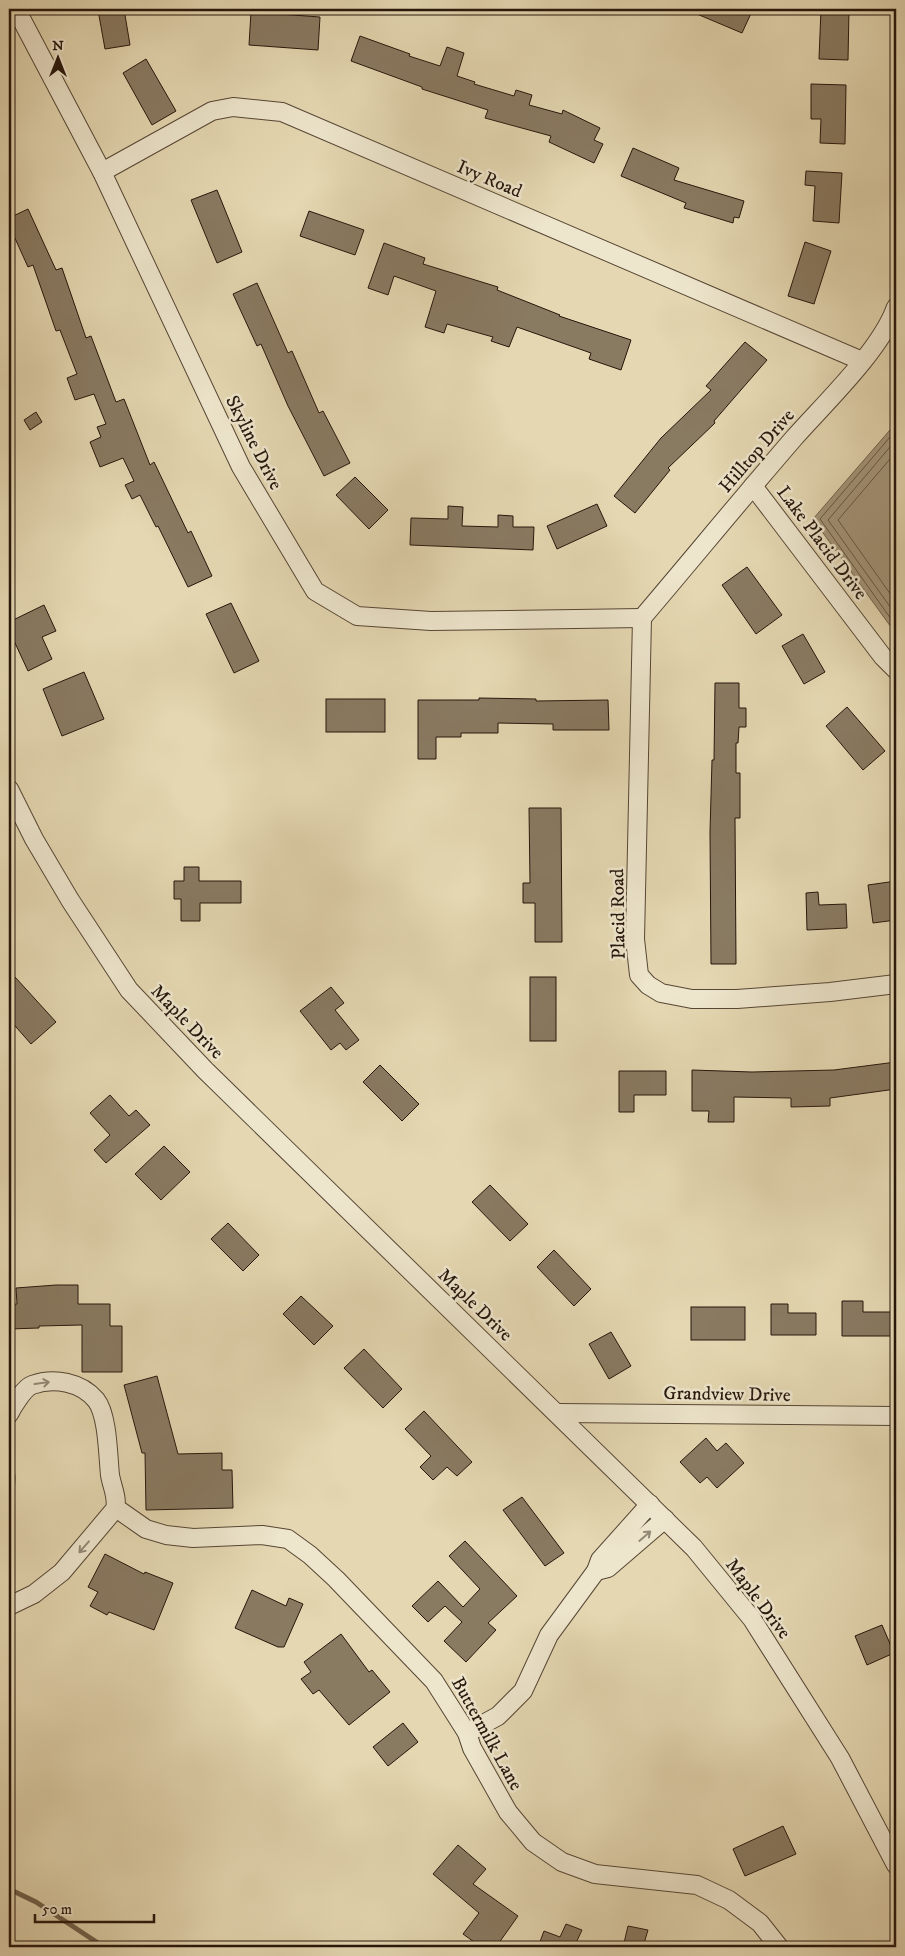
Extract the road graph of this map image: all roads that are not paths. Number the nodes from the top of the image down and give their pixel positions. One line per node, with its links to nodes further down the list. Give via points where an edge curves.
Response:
1 (16, 9): 2 (street, Skyline Drive)
2 (102, 172): 4 (street, Ivy Road, via 212,111 233,108 282,112); 6 (street, Skyline Drive, via 241,467 316,591 357,616 431,621)
3 (896, 307): 4 (street, Hilltop Drive)
4 (862, 361): 5 (street, Hilltop Drive)
5 (753, 486): 6 (street, Hilltop Drive); 7 (street, Lake Placid Drive)
6 (642, 618): 9 (street, Placid Road, via 636,939 639,975 661,993 692,999 737,999)
7 (896, 670)
8 (9, 789): 10 (street, Maple Drive, via 34,839 129,990 205,1070)
9 (896, 984)
10 (557, 1413): 12 (street, Grandview Drive); 15 (street, Maple Drive)
11 (9, 1414): 16 (street, one-way to 16, via 31,1385 62,1381 80,1386 97,1401 105,1424)
12 (896, 1416)
13 (9, 1467): 14 (lane)
14 (9, 1493)
15 (650, 1504): 17 (street, Maple Drive); 18 (street)
16 (116, 1508): 19 (street, one-way to 19, via 62,1572 34,1594); 20 (street, Buttermilk Lane, via 146,1529 166,1536 262,1535 288,1539 310,1554 434,1681)
17 (665, 1519): 18 (street, one-way to 17); 21 (street, Maple Drive, via 694,1548 752,1619 840,1758)
18 (624, 1544): 20 (street, via 608,1568 596,1571 548,1635 523,1691 498,1716)
19 (9, 1606)
20 (467, 1733): 22 (street, Buttermilk Lane, via 508,1812 532,1842 562,1862 595,1874 697,1886 729,1900 760,1923)
21 (896, 1865)
22 (779, 1947)

